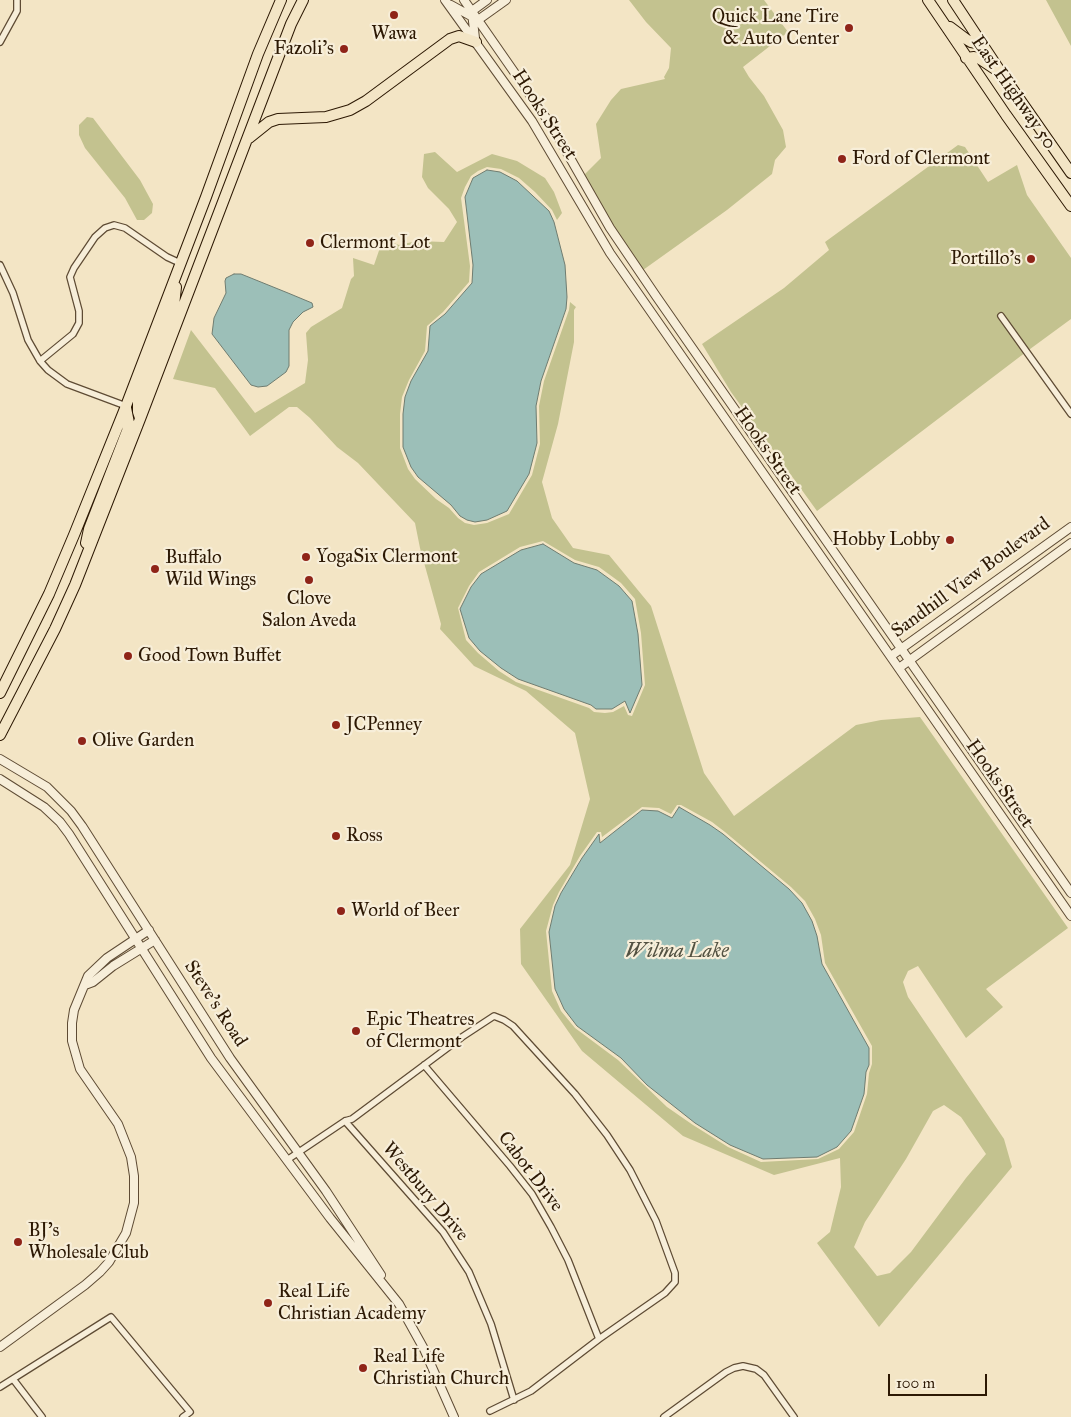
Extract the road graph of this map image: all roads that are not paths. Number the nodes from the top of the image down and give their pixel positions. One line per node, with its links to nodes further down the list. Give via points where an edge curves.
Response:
1 (17, 0): 12 (street, via 17,11)
2 (281, 0): 19 (highway)
3 (303, 0): 17 (highway)
4 (446, 0): 10 (street, via 453,7); 13 (street, Hooks Street)
5 (464, 0): 10 (street, Hooks Street)
6 (487, 0): 10 (street)
7 (506, 0): 10 (street)
8 (928, 0): 11 (highway, East Highway 50)
9 (953, 0): 14 (highway, East Highway 50)
10 (474, 16): 13 (street); 29 (street, Hooks Street, via 553,128 610,228)
11 (938, 16): 14 (highway, via 960,36); 15 (highway, East Highway 50)
12 (0, 42)
13 (476, 42): 17 (highway, via 455,36 350,110 326,118 278,119 268,122); 30 (street, Hooks Street, via 532,121 610,254)
14 (982, 44): 16 (highway, East Highway 50)
15 (966, 58): 16 (highway, via 980,58); 20 (highway, East Highway 50)
16 (1002, 74): 18 (highway, East Highway 50)
17 (246, 140): 21 (highway)
18 (1071, 173)
19 (206, 197): 21 (highway); 23 (highway)
20 (1071, 206)
21 (211, 234): 28 (highway)
22 (0, 266): 25 (street, via 13,293 28,340)
23 (180, 266): 25 (street, via 125,228 104,228 70,277 79,323 73,334); 26 (highway); 28 (highway, via 174,306 138,400)
24 (1001, 316): 27 (street)
25 (40, 361): 26 (street, via 67,384)
26 (126, 406): 34 (highway, via 127,431 89,529); 40 (highway, via 53,585)
27 (1071, 414)
28 (140, 419): 34 (highway)
29 (768, 456): 30 (street); 36 (street, Hooks Street)
30 (756, 464): 37 (street, Hooks Street)
31 (1071, 526): 33 (street, Sandhill View Boulevard)
32 (1071, 543): 35 (street, Sandhill View Boulevard)
33 (1022, 562): 35 (street); 36 (street, Sandhill View Boulevard)
34 (81, 568): 41 (highway, via 55,629)
35 (1030, 573): 38 (street, Sandhill View Boulevard)
36 (902, 648): 37 (street, Sandhill View Boulevard); 38 (street, Hooks Street)
37 (890, 656): 39 (street, Hooks Street)
38 (910, 660): 39 (street, Sandhill View Boulevard); 44 (street, Hooks Street)
39 (899, 668): 45 (street, Hooks Street)
40 (0, 693)
41 (0, 735)
42 (0, 759): 48 (street, Steve's Road, via 47,787 71,811)
43 (0, 779): 49 (street, Steve's Road, via 38,802 60,822)
44 (1045, 856): 45 (street); 46 (street, Hooks Street)
45 (1034, 864): 47 (street, Hooks Street)
46 (1071, 893)
47 (1071, 916)
48 (149, 930): 49 (street); 50 (street, Steve's Road)
49 (135, 939): 51 (street, Steve's Road); 52 (street, via 98,966 88,976)
50 (155, 940): 51 (street); 55 (street, Steve's Road, via 230,1058)
51 (141, 948): 52 (street); 56 (street, Steve's Road, via 211,1058)
52 (86, 985): 59 (street, via 74,1010 72,1041 80,1069 118,1124 129,1150 134,1176 132,1216 118,1247 100,1272)
53 (424, 1065): 54 (street); 58 (street, Cabot Drive, via 532,1194 568,1260); 58 (street, via 494,1016 504,1020 575,1094 630,1170 656,1221 675,1278 673,1286)
54 (345, 1121): 55 (street); 62 (street, Westbury Drive, via 443,1232 469,1272 491,1324)
55 (298, 1152): 56 (street); 57 (street, Steve's Road, via 332,1199)
56 (287, 1160): 57 (street, Steve's Road)
57 (384, 1284): 66 (street, Steve's Road, via 424,1349)
58 (599, 1339): 62 (street, via 531,1391)
59 (0, 1347)
60 (13, 1379): 61 (street); 64 (street); 65 (street, via 111,1317 190,1412)
61 (0, 1387)
62 (514, 1400): 63 (street)
63 (490, 1411)
64 (42, 1417)
65 (183, 1417)
66 (454, 1417)
67 (664, 1417): 68 (street, via 726,1372 743,1366 764,1375)
68 (794, 1417)

